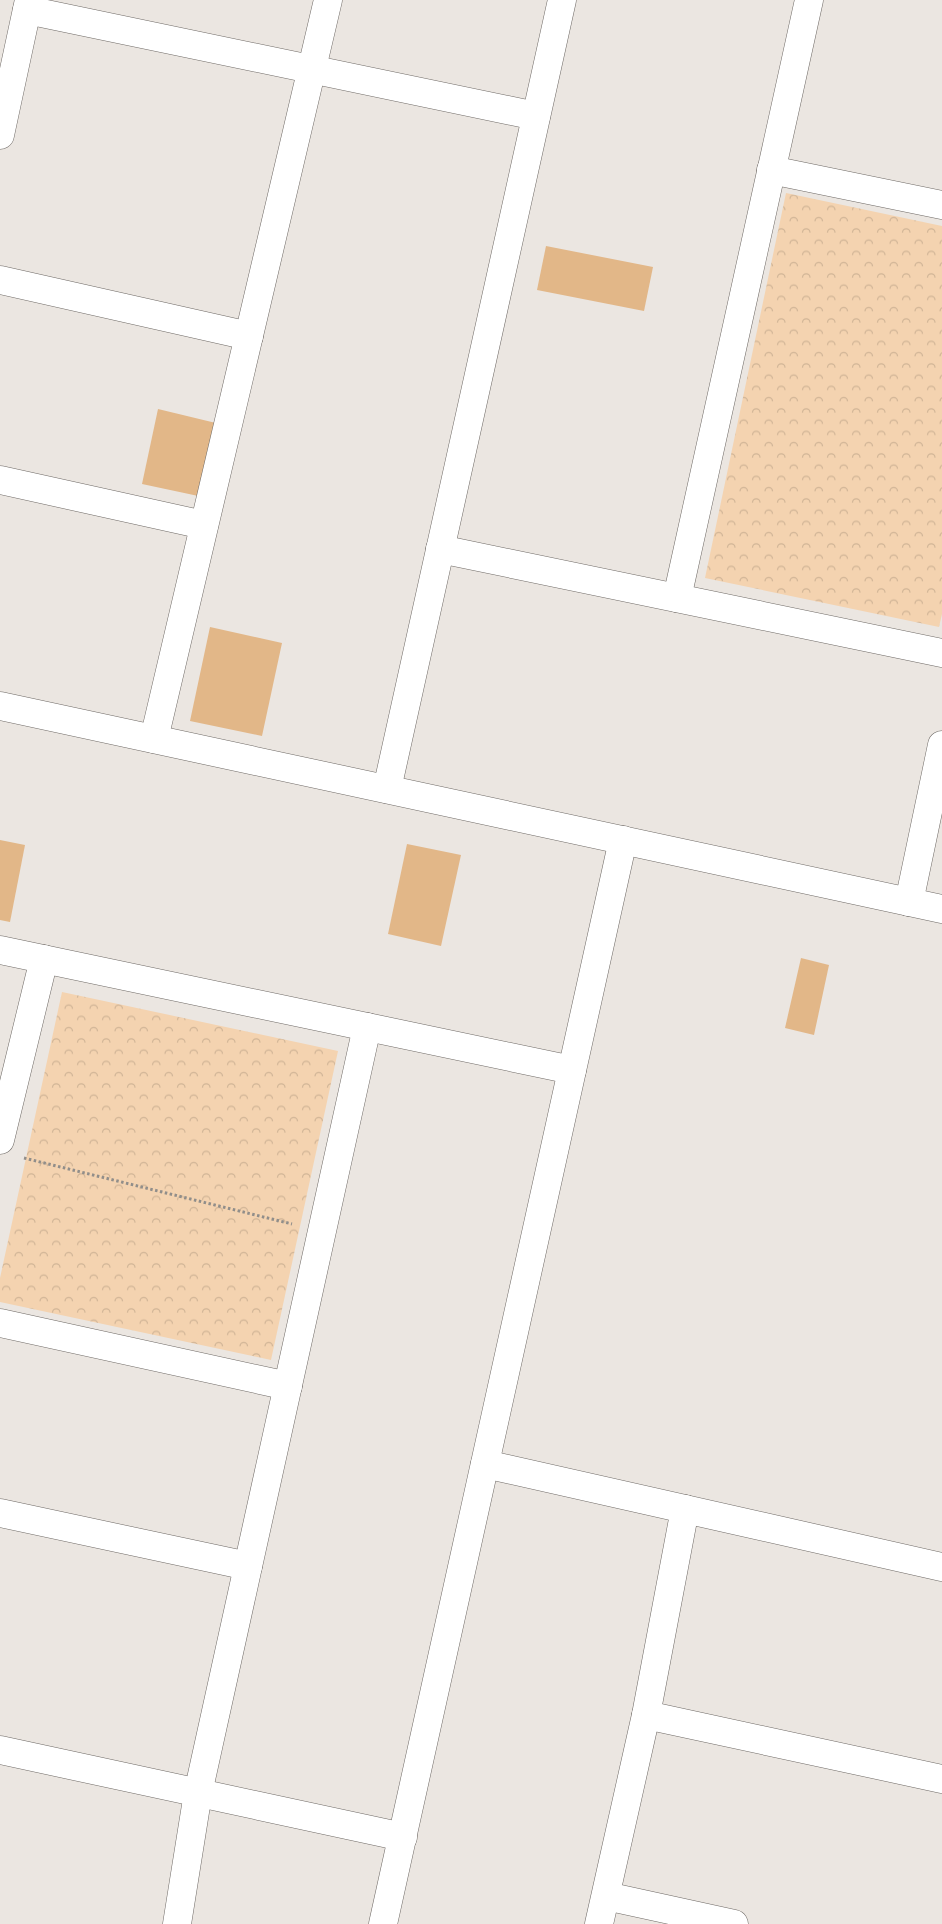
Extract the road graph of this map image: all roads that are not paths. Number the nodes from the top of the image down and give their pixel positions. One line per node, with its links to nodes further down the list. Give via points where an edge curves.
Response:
1 (328, 0): 5 (street)
2 (562, 0): 6 (street)
3 (809, 0): 8 (street)
4 (28, 5): 5 (street); 7 (street)
5 (312, 69): 6 (street); 11 (street)
6 (536, 116): 14 (street)
7 (0, 135)
8 (771, 170): 9 (street); 15 (street)
9 (942, 205)
10 (0, 280): 11 (street)
11 (249, 336): 13 (street)
12 (0, 480): 13 (street)
13 (204, 526): 18 (street)
14 (440, 549): 15 (street); 20 (street)
15 (677, 598): 16 (street)
16 (942, 653)
17 (0, 706): 18 (street)
18 (154, 739): 20 (street)
19 (942, 745): 22 (street)
20 (387, 789): 21 (street)
21 (623, 840): 22 (street); 27 (street)
22 (909, 902): 23 (street)
23 (942, 909)
24 (0, 950): 25 (street)
25 (44, 959): 26 (street); 28 (street)
26 (367, 1027): 27 (street); 30 (street)
27 (572, 1070): 31 (street)
28 (9, 1148)
29 (0, 1323): 30 (street)
30 (288, 1386): 34 (street)
31 (485, 1464): 32 (street); 40 (street)
32 (685, 1509): 35 (street); 36 (street)
33 (0, 1513): 34 (street)
34 (248, 1566): 39 (street)
35 (942, 1567)
36 (646, 1715): 38 (street); 41 (street)
37 (0, 1750): 39 (street)
38 (942, 1779)
39 (198, 1793): 40 (street); 42 (street)
40 (403, 1837): 43 (street)
41 (606, 1896): 44 (street); 45 (street)
42 (177, 1924)
43 (383, 1924)
44 (599, 1924)
45 (734, 1924)

